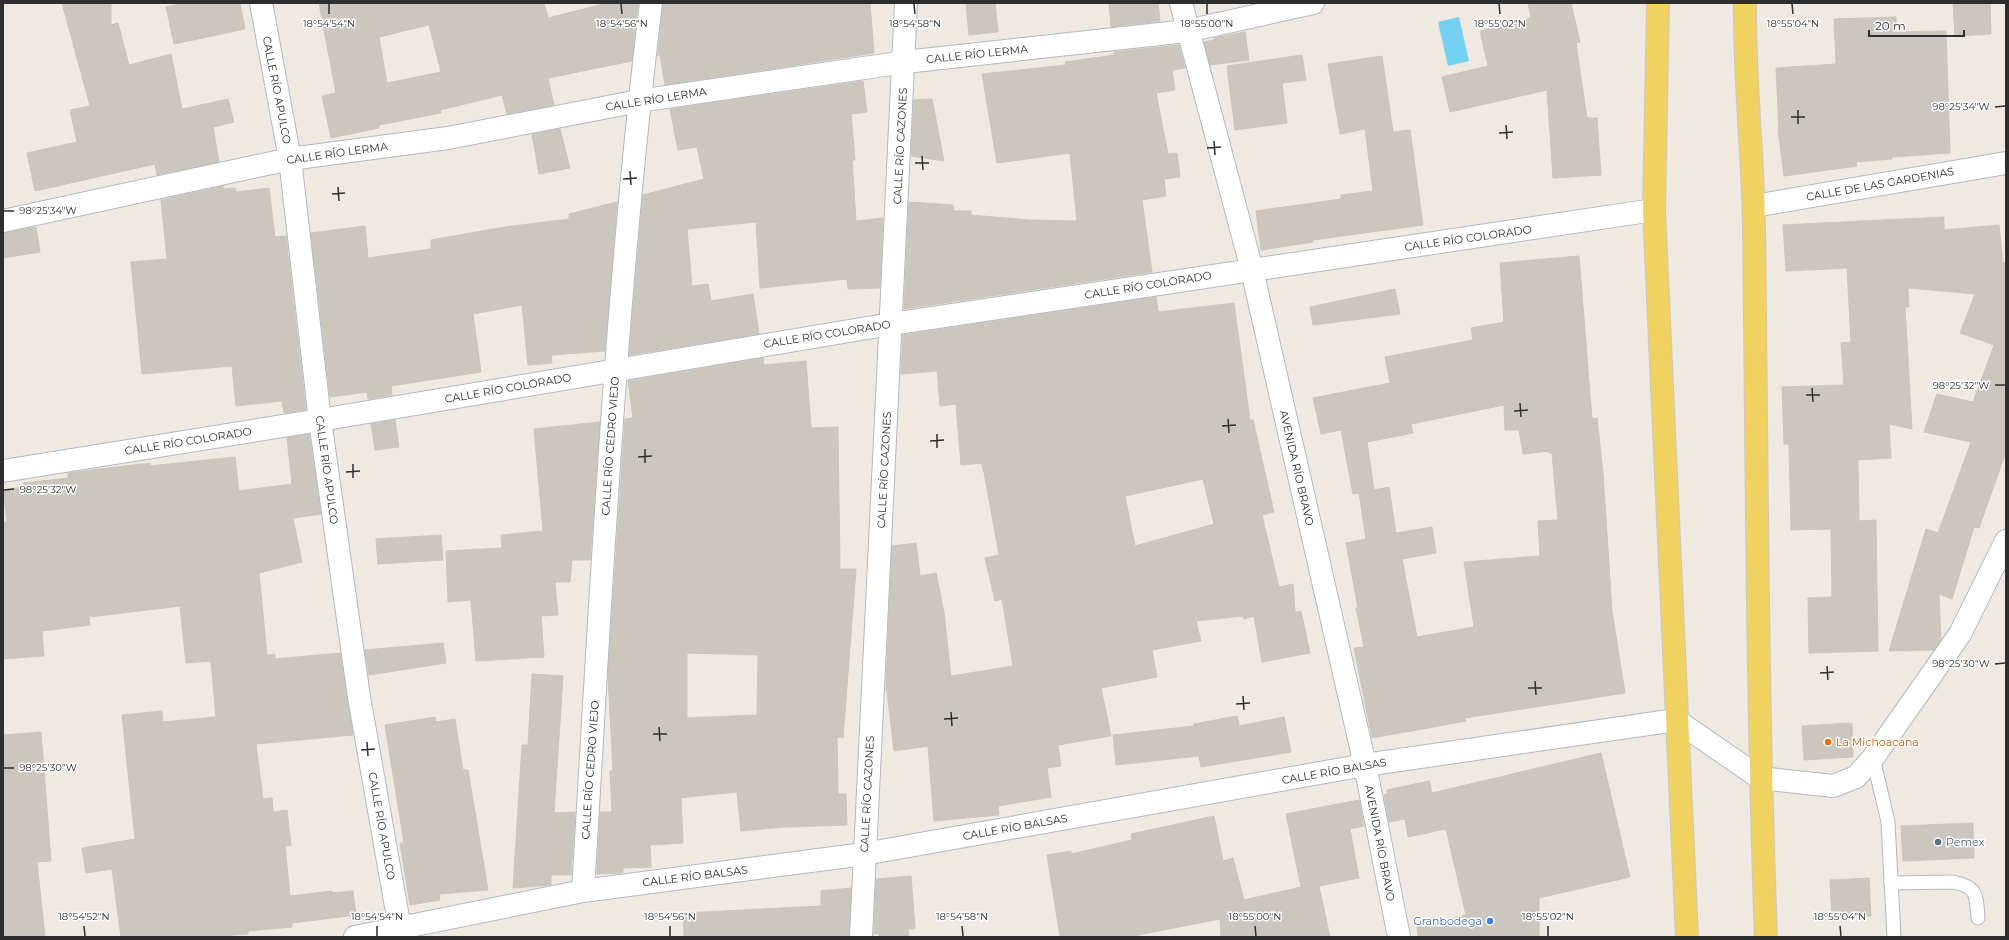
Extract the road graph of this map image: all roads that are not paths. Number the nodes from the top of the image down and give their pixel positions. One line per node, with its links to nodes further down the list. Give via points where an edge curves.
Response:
1 (261, 3): 11 (street, CALLE RÍO APULCO)
2 (651, 3): 10 (street, CALLE RÍO CEDRO VIEJO)
3 (906, 3): 9 (street, CALLE RÍO CAZONES)
4 (1181, 3): 8 (street, AVENIDA RÍO BRAVO)
5 (1313, 3): 8 (street, CALLE RÍO LERMA)
6 (1658, 3): 14 (main road)
7 (1745, 3): 13 (main road)
8 (1187, 31): 9 (street, CALLE RÍO LERMA); 16 (street, AVENIDA RÍO BRAVO)
9 (905, 62): 10 (street, CALLE RÍO LERMA); 17 (street, CALLE RÍO CAZONES)
10 (639, 101): 11 (street, CALLE RÍO LERMA, via 448,138); 18 (street, CALLE RÍO CEDRO VIEJO)
11 (290, 159): 15 (street, CALLE RÍO LERMA); 19 (street, CALLE RÍO APULCO)
12 (2006, 163): 13 (street, CALLE DE LAS GARDENIAS)
13 (1754, 206): 25 (main road)
14 (1654, 210): 16 (street, CALLE RÍO COLORADO); 22 (main road)
15 (3, 221)
16 (1252, 270): 17 (street, CALLE RÍO COLORADO); 24 (street, AVENIDA RÍO BRAVO)
17 (891, 324): 18 (street, CALLE RÍO COLORADO); 26 (street, CALLE RÍO CAZONES)
18 (615, 369): 19 (street, CALLE RÍO COLORADO); 28 (street, CALLE RÍO CEDRO VIEJO)
19 (320, 420): 20 (street, CALLE RÍO COLORADO); 30 (street, CALLE RÍO APULCO, via 359,697)
20 (3, 471)
21 (2006, 541): 23 (street, via 1960,634)
22 (1676, 720): 24 (street, CALLE RÍO BALSAS); 25 (street); 34 (main road)
23 (1873, 758): 25 (street, via 1856,777 1833,786); 27 (lane, via 1888,822)
24 (1365, 765): 26 (street, CALLE RÍO BALSAS); 33 (street, AVENIDA RÍO BRAVO)
25 (1760, 778): 35 (main road)
26 (864, 854): 28 (street, CALLE RÍO BALSAS); 32 (street, CALLE RÍO CAZONES)
27 (1891, 883): 29 (lane, via 1961,884 1976,894); 36 (lane)
28 (583, 891): 30 (street, CALLE RÍO BALSAS)
29 (1978, 918)
30 (400, 933): 31 (street, CALLE RÍO BALSAS)
31 (355, 937)
32 (861, 937)
33 (1399, 937)
34 (1687, 937)
35 (1766, 937)
36 (1894, 937)

